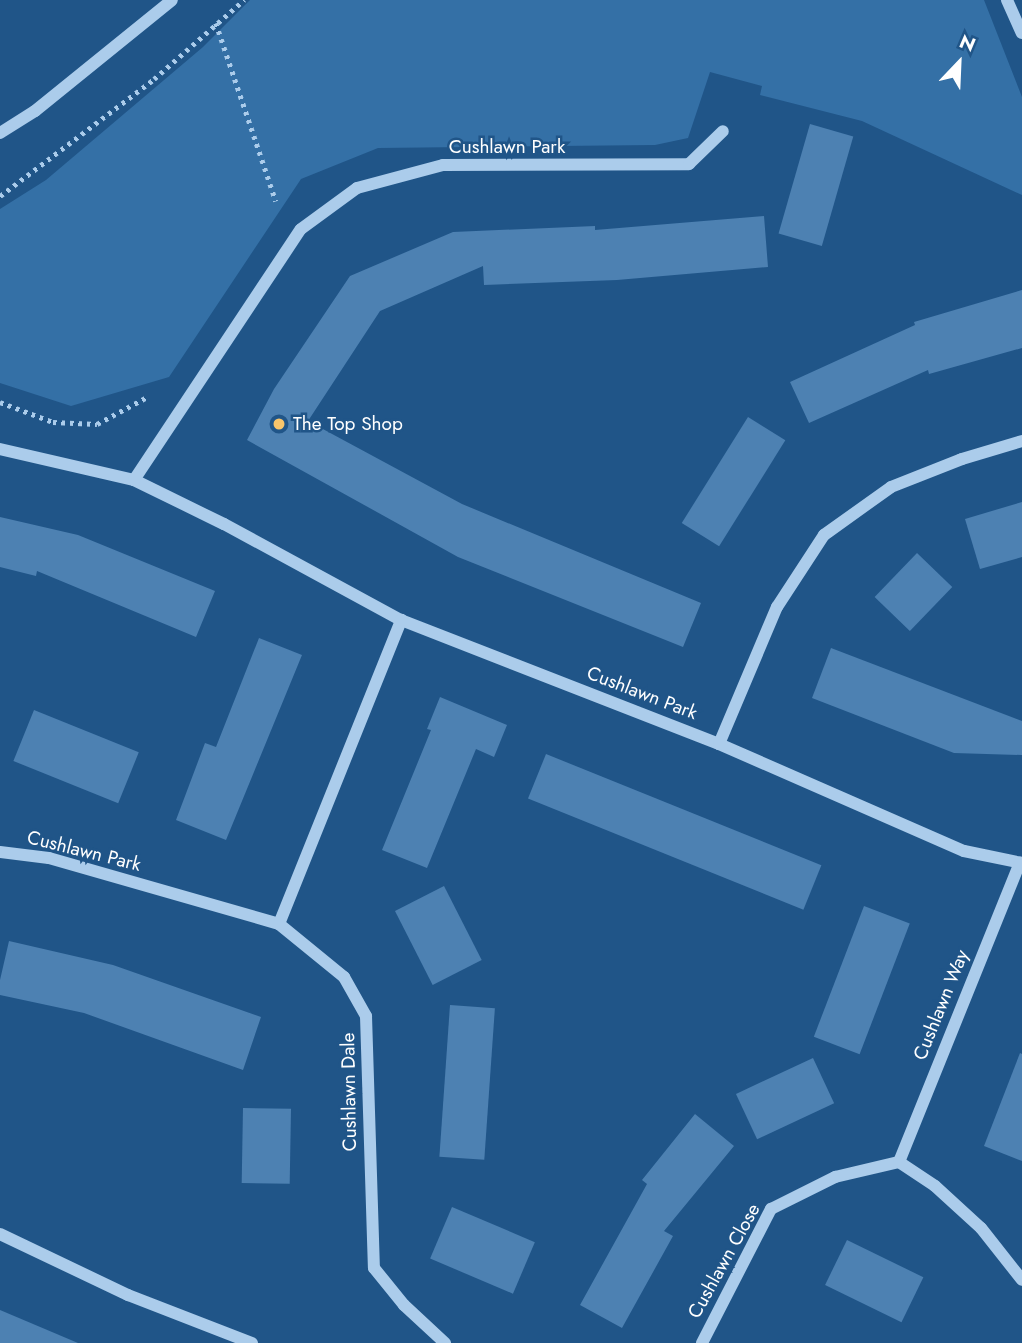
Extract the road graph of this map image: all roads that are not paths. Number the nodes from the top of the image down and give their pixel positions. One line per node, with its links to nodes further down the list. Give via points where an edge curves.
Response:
1 (173, 0): 5 (street, via 35,111)
2 (1007, 0): 3 (street)
3 (1022, 33)
4 (723, 131): 8 (street, Cushlawn Park, via 689,163 443,165 357,188 301,229)
5 (0, 133)
6 (1022, 441): 10 (street, via 962,458 891,487 824,535 776,607)
7 (0, 449): 8 (street, Cushlawn Park)
8 (134, 480): 9 (street, Cushlawn Park)
9 (401, 620): 10 (street, Cushlawn Park); 13 (street)
10 (719, 744): 12 (street, Cushlawn Park, via 964,851)
11 (0, 852): 13 (street, Cushlawn Park, via 49,858)
12 (1021, 863): 14 (street, Cushlawn Way)
13 (279, 924): 18 (street, Cushlawn Dale, via 344,977 366,1016 374,1268 404,1305)
14 (899, 1162): 16 (street, via 935,1186 972,1220); 19 (street, Cushlawn Close, via 835,1177 771,1209)
15 (0, 1234): 17 (street, via 128,1295)
16 (1022, 1280)
17 (252, 1343)
18 (445, 1343)
19 (702, 1343)

